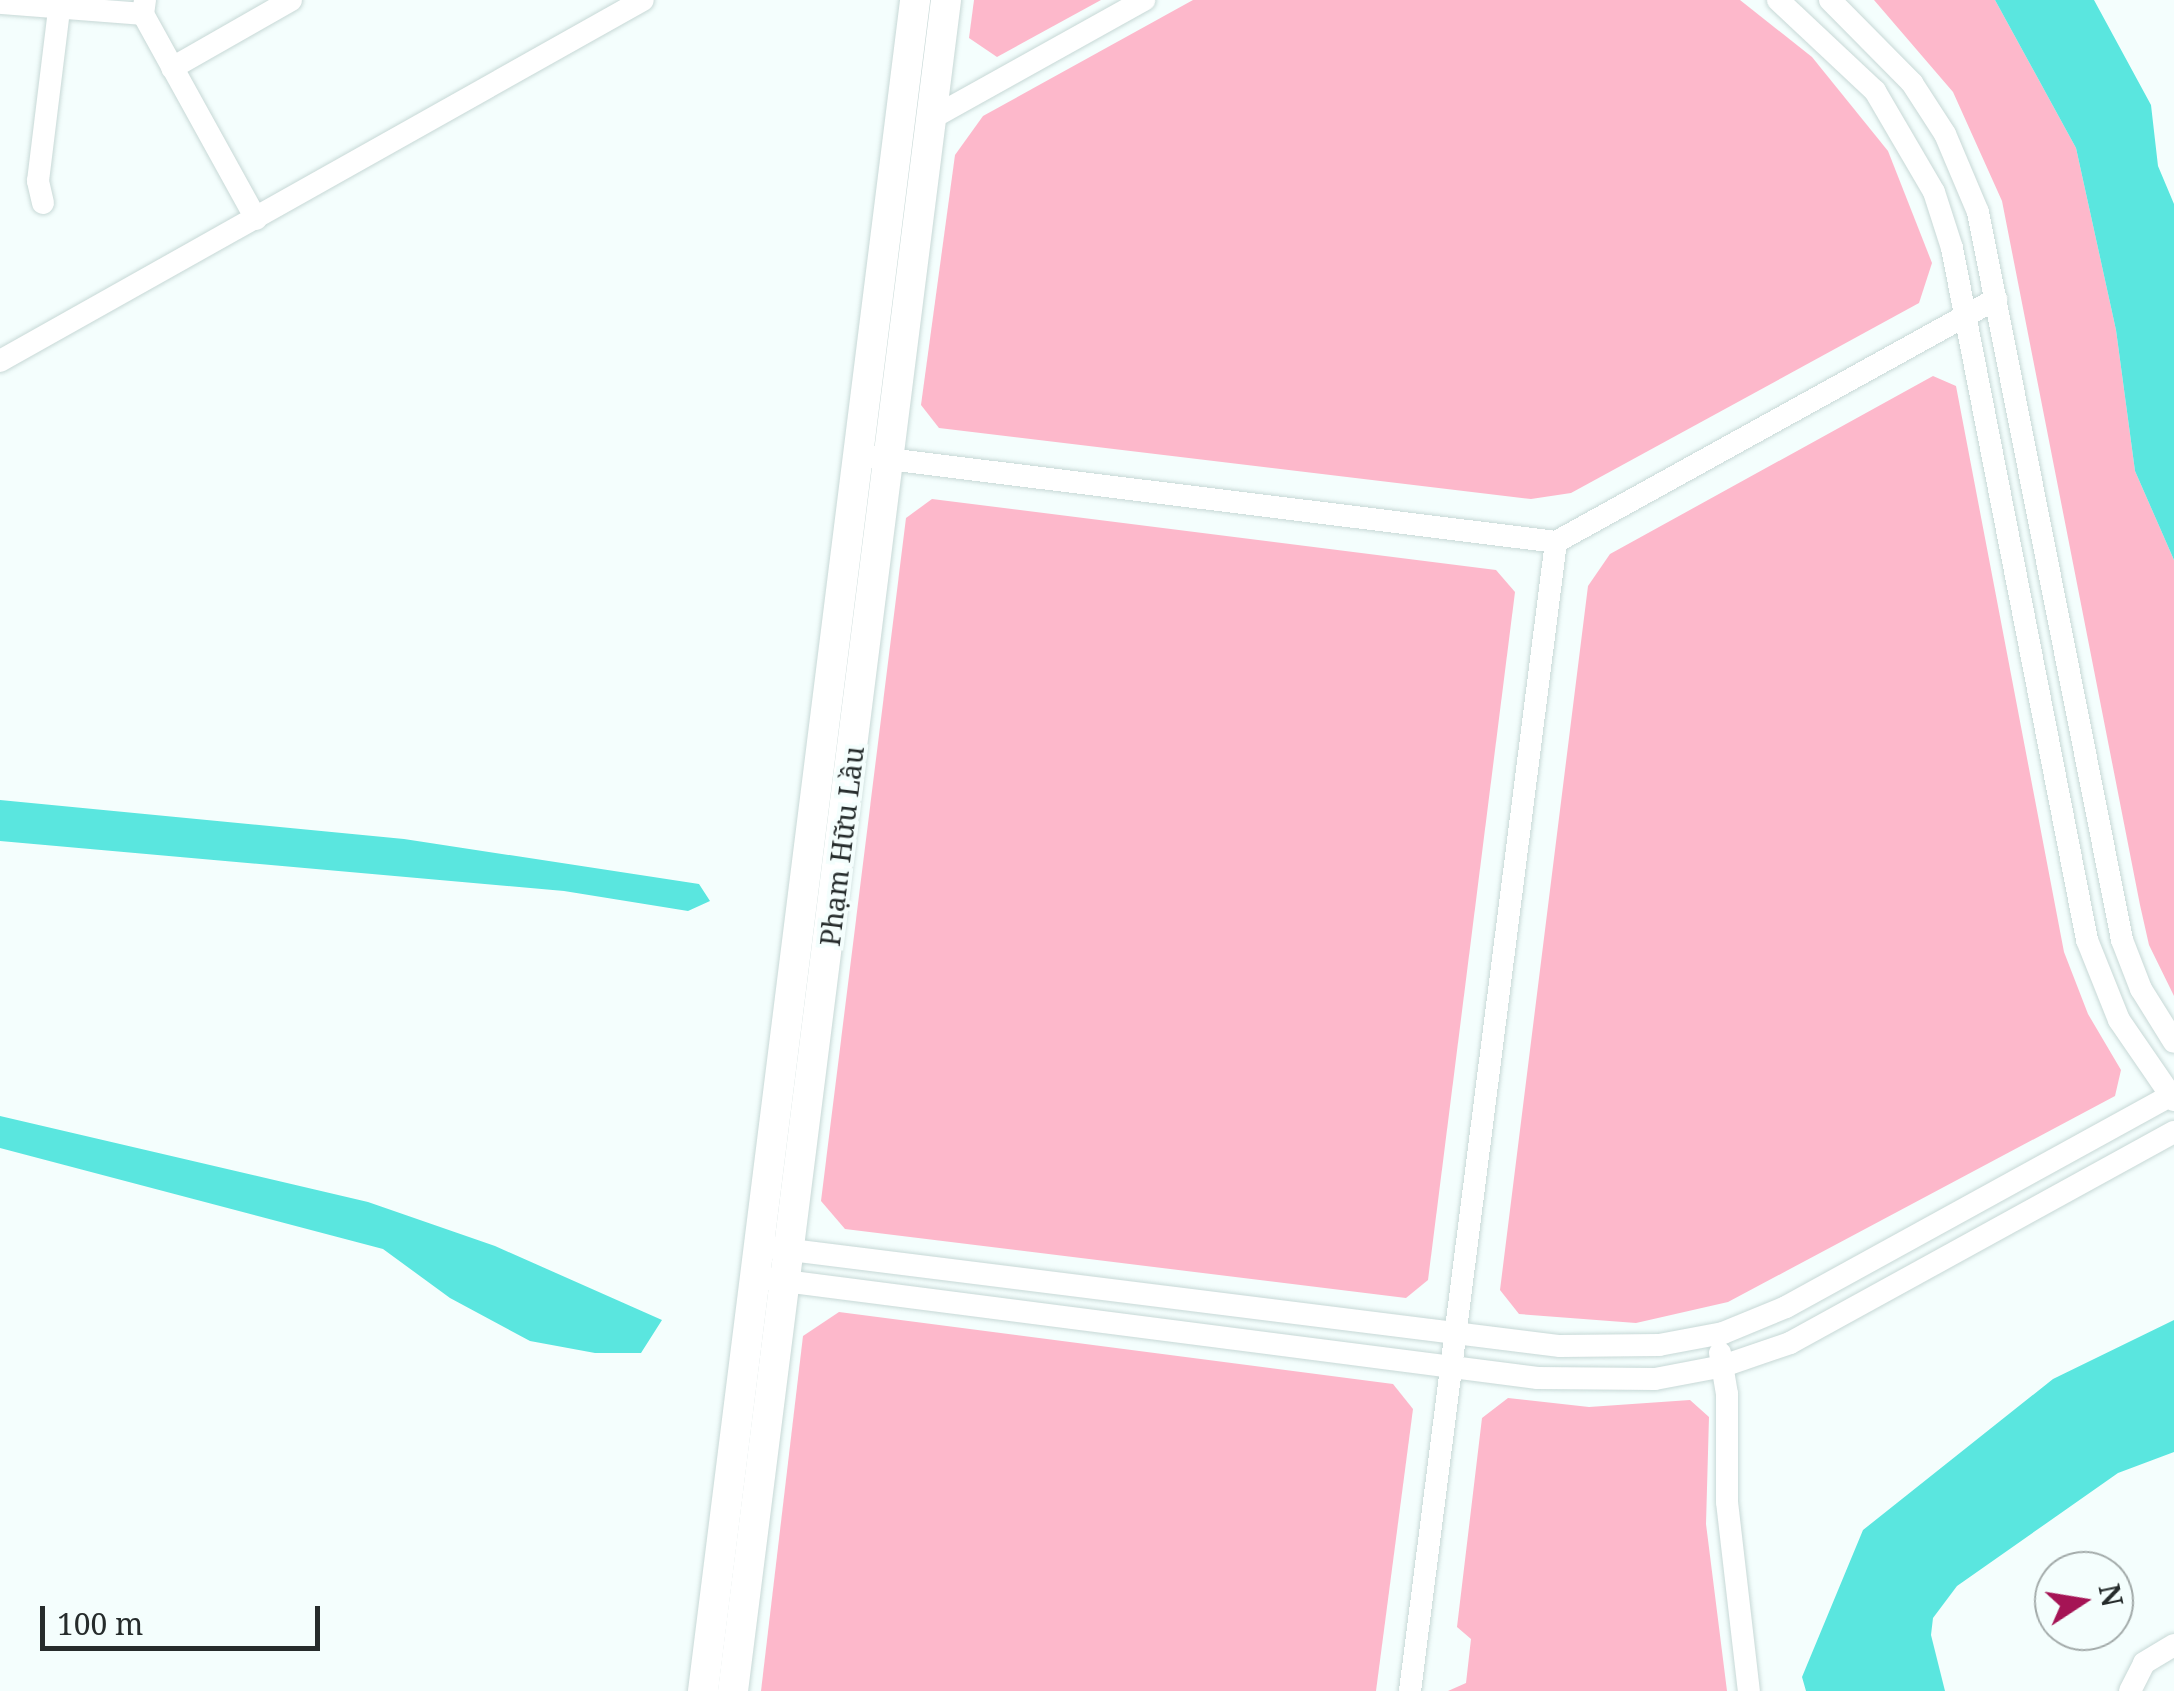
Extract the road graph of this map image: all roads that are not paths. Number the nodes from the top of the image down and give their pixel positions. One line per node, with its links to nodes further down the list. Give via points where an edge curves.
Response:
1 (290, 0): 11 (street)
2 (643, 0): 14 (street)
3 (914, 0): 18 (main road, Phạm Hữu Lầu)
4 (946, 0): 12 (main road, Phạm Hữu Lầu)
5 (1144, 0): 12 (street)
6 (1778, 0): 16 (street, via 1841,53 1907,136 1944,220)
7 (1830, 0): 15 (street, via 1892,58 1945,134 1978,212)
8 (0, 3): 10 (street)
9 (144, 7): 10 (street); 11 (street)
10 (60, 9): 13 (street, via 38,180)
11 (172, 68): 14 (street)
12 (932, 118): 19 (main road, Phạm Hữu Lầu)
13 (43, 203)
14 (256, 219): 17 (street)
15 (1996, 300): 16 (street); 21 (street, via 2122,940)
16 (1965, 316): 20 (street); 22 (street, via 2087,940 2119,1020)
17 (0, 361)
18 (858, 455): 19 (street); 24 (main road, Phạm Hữu Lầu)
19 (890, 459): 20 (street); 24 (main road, Phạm Hữu Lầu)
20 (1556, 542): 26 (street)
21 (2174, 1042)
22 (2173, 1097): 27 (street, via 1798,1300)
23 (2174, 1132): 28 (street, via 1822,1327)
24 (775, 1248): 25 (main road, Phạm Hữu Lầu); 26 (street)
25 (770, 1279): 29 (street); 31 (main road, Phạm Hữu Lầu); 32 (main road, Phạm Hữu Lầu)
26 (1456, 1333): 27 (street, via 1607,1349); 29 (street)
27 (1716, 1335): 28 (street)
28 (1722, 1366): 29 (street, via 1610,1382); 34 (street, via 1726,1502)
29 (1451, 1367): 33 (street)
30 (2174, 1645): 35 (street, via 2144,1663)
31 (703, 1691)
32 (733, 1691)
33 (1410, 1691)
34 (1750, 1691)
35 (2130, 1691)

